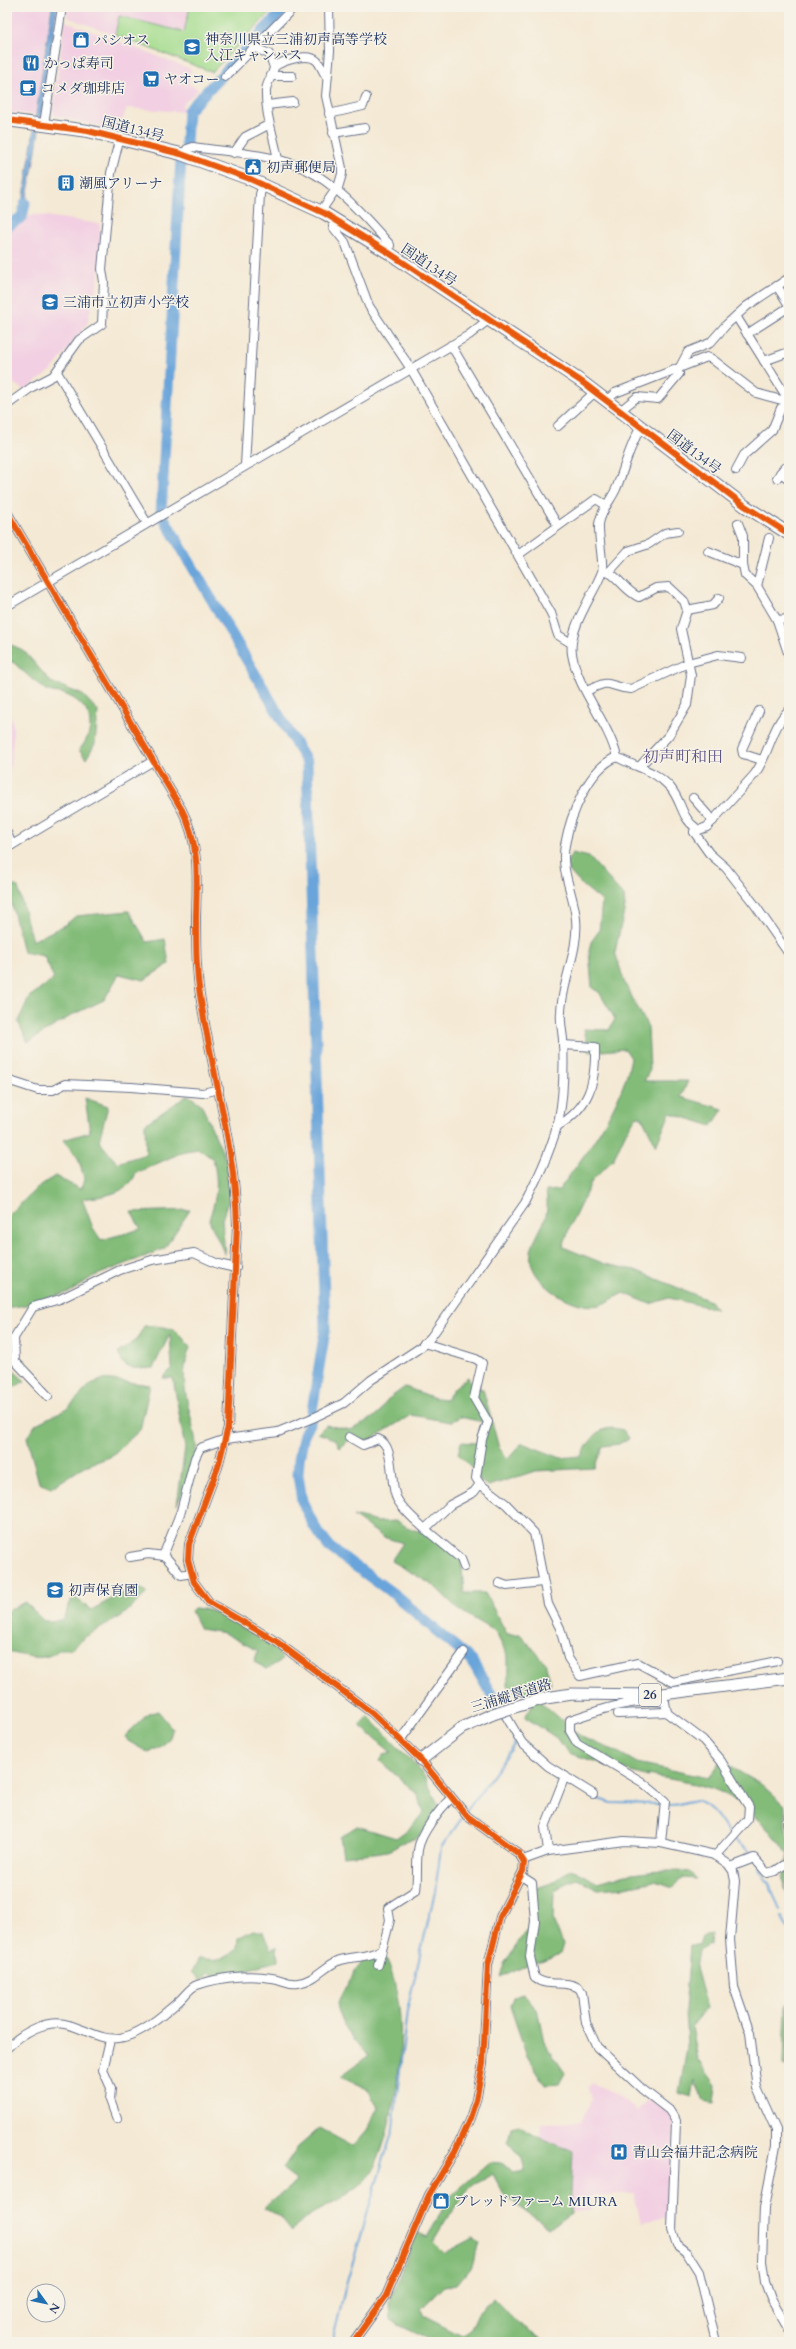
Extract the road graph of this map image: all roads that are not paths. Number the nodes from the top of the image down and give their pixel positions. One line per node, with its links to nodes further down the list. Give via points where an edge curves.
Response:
1 (62, 7): 15 (street)
2 (294, 7): 4 (street)
3 (329, 7): 9 (street, via 330,51)
4 (253, 47): 5 (street, via 269,54); 8 (street)
5 (274, 67): 6 (street); 9 (street, via 310,57 317,61)
6 (271, 76): 7 (street); 12 (street, via 266,89)
7 (292, 76)
8 (225, 77)
9 (327, 77): 13 (street)
10 (366, 97): 13 (street, via 362,106)
11 (293, 102): 12 (street)
12 (267, 105): 16 (street)
13 (329, 114): 18 (street)
14 (7, 120): 15 (highway, 国道134号)
15 (40, 124): 19 (highway, 国道134号)
16 (268, 125): 20 (street, via 245,137); 22 (street)
17 (365, 128): 18 (street)
18 (333, 133): 24 (street, via 342,168)
19 (120, 137): 21 (highway, 国道134号); 39 (street, via 111,173 104,246 104,320 79,340)
20 (234, 153): 21 (street, via 189,147); 22 (street)
21 (184, 154): 23 (highway, 国道134号)
22 (278, 160): 24 (street, via 311,172)
23 (263, 185): 25 (highway, 国道134号); 49 (street)
24 (336, 190): 25 (street); 27 (street, via 390,245)
25 (321, 211): 26 (highway, 国道134号)
26 (336, 219): 27 (highway, 国道134号); 38 (street, via 333,227 345,242 369,306)
27 (389, 253): 32 (highway, 国道134号)
28 (789, 278): 29 (street)
29 (777, 286): 30 (street); 31 (street)
30 (789, 306): 33 (street)
31 (736, 316): 33 (street); 37 (street, via 710,343 688,352)
32 (488, 320): 34 (street); 40 (highway, 国道134号)
33 (747, 334): 36 (street)
34 (451, 345): 38 (street); 57 (street)
35 (789, 352): 36 (street)
36 (764, 361): 41 (street)
37 (677, 368): 42 (street, via 615,393); 43 (street, via 699,359 712,359 756,393); 46 (street, via 679,374 658,400 637,397)
38 (411, 369): 49 (street); 62 (street)
39 (57, 372): 44 (street); 55 (street)
40 (595, 392): 42 (highway, 国道134号); 47 (street)
41 (787, 394)
42 (606, 400): 46 (highway, 国道134号)
43 (789, 402)
44 (7, 405)
45 (789, 408): 50 (street, via 781,408 772,430 744,455)
46 (620, 411): 48 (highway, 国道134号)
47 (558, 426)
48 (641, 427): 53 (street, via 630,448 616,489); 59 (highway, 国道134号, via 754,513)
49 (245, 466): 55 (street)
50 (736, 470)
51 (780, 473): 52 (street)
52 (789, 479)
53 (606, 505): 57 (street, via 596,499); 64 (street, via 599,523)
54 (7, 512): 65 (street)
55 (147, 523): 65 (street)
56 (738, 523): 63 (street, via 743,536)
57 (558, 526): 62 (street)
58 (678, 531): 64 (street, via 665,533 649,544 628,551)
59 (789, 534)
60 (769, 538): 66 (street)
61 (708, 551): 63 (street)
62 (518, 555): 72 (street, via 551,613 558,635)
63 (743, 565): 66 (street, via 748,579)
64 (606, 571): 69 (street, via 629,593 639,597 656,588 669,586 684,601); 72 (street, via 582,613)
65 (48, 582): 68 (street); 81 (street)
66 (757, 586): 71 (street)
67 (719, 598): 69 (street, via 713,605)
68 (7, 606)
69 (687, 610): 75 (street, via 681,629)
70 (789, 619): 71 (street)
71 (777, 620): 73 (street)
72 (571, 643): 76 (street, via 576,668)
73 (789, 656)
74 (742, 658): 75 (street, via 718,655)
75 (688, 663): 76 (street, via 631,689 621,688 609,682); 82 (street, via 691,675 685,710 662,745)
76 (587, 691): 79 (street, via 612,741)
77 (789, 710): 80 (street, via 778,725)
78 (759, 711): 80 (street, via 742,749 746,756)
79 (617, 757): 82 (street); 90 (street, via 603,765 586,787 569,827 565,846 563,866 574,901 577,921 561,1012)
80 (762, 760): 84 (street, via 754,775)
81 (153, 761): 88 (street); 92 (street, via 187,819 194,839 197,870 198,978)
82 (640, 766): 85 (street, via 651,771 671,788 685,819 696,828)
83 (692, 798): 84 (street)
84 (710, 824): 85 (street); 87 (street)
85 (694, 832): 87 (street)
86 (7, 833): 88 (street)
87 (704, 846): 89 (street, via 730,873)
88 (9, 847)
89 (789, 954)
90 (563, 1045): 93 (street, via 559,1118); 93 (street, via 595,1047 595,1062 592,1086 586,1101 566,1121)
91 (7, 1080): 92 (street, via 38,1090 53,1090 66,1084 203,1093)
92 (219, 1089): 94 (street, via 234,1174 237,1218)
93 (556, 1127): 96 (street, via 525,1203)
94 (236, 1268): 95 (street, via 218,1264 194,1253 152,1260 120,1270 66,1297 33,1307); 99 (street, via 231,1398)
95 (10, 1338): 97 (street, via 15,1362)
96 (424, 1344): 99 (street, via 371,1380 344,1403 278,1432); 100 (street, via 482,1362 474,1394 474,1401 488,1422 482,1438 476,1478)
97 (48, 1396)
98 (349, 1437): 101 (street, via 363,1445 378,1439 383,1442 390,1460 396,1498)
99 (226, 1439): 102 (street, via 200,1448); 105 (street, via 189,1544 188,1560)
100 (480, 1484): 101 (street, via 474,1492 450,1505); 106 (street, via 506,1504 534,1533)
101 (425, 1529): 104 (street, via 461,1559)
102 (163, 1556): 103 (street, via 148,1554); 105 (street, via 181,1575)
103 (130, 1557)
104 (464, 1567)
105 (191, 1573): 114 (street, via 198,1590 209,1602 264,1633 305,1661 358,1701)
106 (542, 1582): 107 (street, via 507,1586); 109 (street, via 548,1604 560,1628 568,1658 580,1676 638,1663 673,1682)
107 (499, 1584)
108 (463, 1654): 114 (street)
109 (777, 1661)
110 (789, 1678): 115 (main road, 三浦縦貫道路 / 26, bridge, via 655,1695 572,1694 546,1698 493,1714 462,1728)
111 (499, 1704): 116 (street, via 522,1743)
112 (667, 1712): 113 (street); 121 (street, via 665,1702 656,1701 609,1707 570,1720 570,1730 577,1743 642,1782 660,1796 665,1805); 123 (street, via 703,1740 721,1761 749,1807 748,1819)
113 (618, 1714)
114 (401, 1739): 115 (street)
115 (421, 1760): 118 (street)
116 (564, 1778): 117 (street); 122 (street, via 546,1827)
117 (593, 1794)
118 (451, 1798): 124 (street, via 465,1814 519,1854); 128 (street, via 441,1808 420,1841 416,1890 388,1908 390,1920)
119 (789, 1814): 120 (street)
120 (789, 1831)
121 (661, 1843): 122 (street, via 624,1841); 123 (street)
122 (548, 1852): 124 (street)
123 (715, 1856): 126 (street)
124 (523, 1860): 127 (street)
125 (789, 1862): 126 (street, via 767,1873 754,1859)
126 (730, 1867): 133 (street, via 735,1877 730,1939 734,1987 750,2033 757,2088 776,2130 776,2146 761,2234 763,2274 771,2299)
127 (521, 1876): 134 (street, via 500,1917 493,1940 487,1978 483,2063 470,2118 455,2151 429,2195 386,2296); 135 (street, via 532,1883 535,1921 530,1957 535,1978 545,1983 566,1982 579,1988 586,2023 597,2046 642,2090 669,2110 676,2121 672,2230 677,2245 687,2253 699,2272)
128 (381, 1950): 129 (street); 130 (street, via 367,1956 341,1960 309,1981 298,1984 287,1984 274,1978 252,1977 221,1979 195,1986 145,2027 125,2037)
129 (378, 1964)
130 (110, 2040): 131 (street, via 68,2024 54,2024 36,2028 17,2038); 132 (street, via 103,2070 111,2088 110,2100)
131 (7, 2048)
132 (116, 2120)
133 (789, 2330)
134 (353, 2342)
135 (716, 2342)

